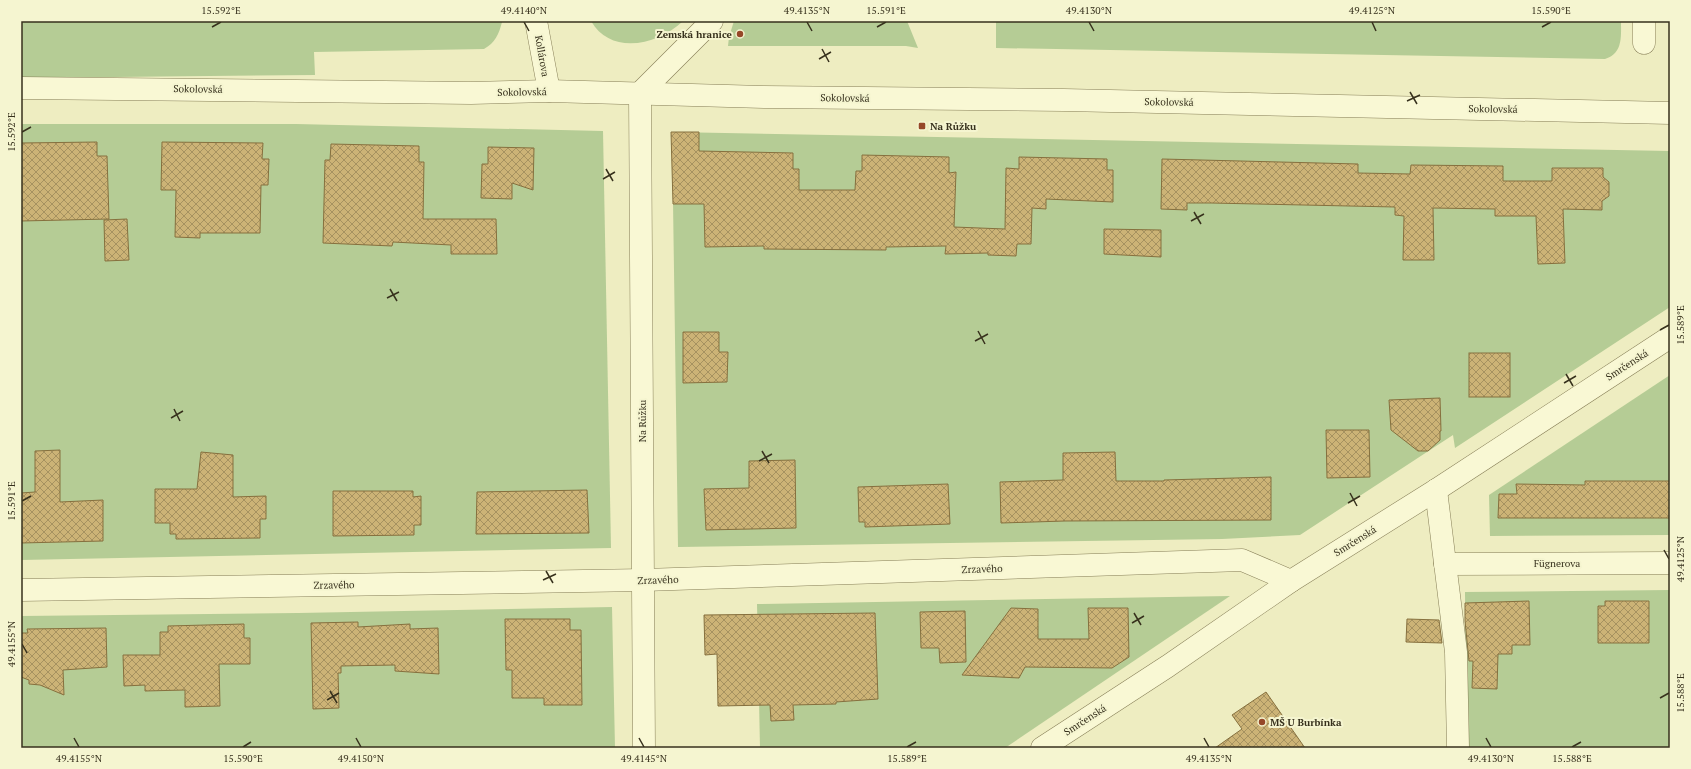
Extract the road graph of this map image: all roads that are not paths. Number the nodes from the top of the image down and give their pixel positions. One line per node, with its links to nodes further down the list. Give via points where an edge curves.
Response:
1 (536, 21): 6 (street, Kollárova)
2 (712, 21): 7 (street)
3 (1644, 21): 4 (street)
4 (1644, 43)
5 (21, 88): 6 (street, Sokolovská, via 470,93)
6 (548, 91): 7 (street, Sokolovská)
7 (640, 93): 8 (street, Sokolovská); 13 (street, Na Růžku)
8 (1670, 113)
9 (1670, 337): 10 (street, Smrčenská)
10 (1436, 490): 12 (street); 14 (street, Smrčenská)
11 (1670, 563): 12 (street, Fügnerova)
12 (1445, 564): 18 (street, via 1456,652)
13 (644, 580): 14 (street, Zrzavého, via 1242,560); 15 (street, Zrzavého); 16 (street, Na Růžku)
14 (1291, 581): 17 (street, Smrčenská, via 1168,666)
15 (21, 590)
16 (644, 748)
17 (1042, 748)
18 (1458, 748)

